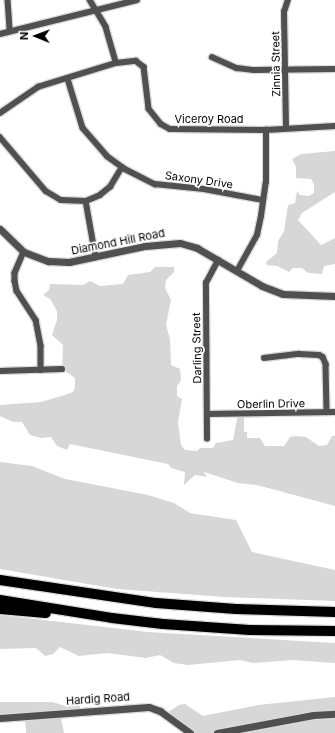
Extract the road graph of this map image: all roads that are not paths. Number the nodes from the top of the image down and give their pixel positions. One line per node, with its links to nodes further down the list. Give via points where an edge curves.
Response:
1 (8, 0): 6 (street)
2 (90, 0): 5 (street)
3 (137, 0): 5 (street)
4 (288, 0): 10 (street, Zinnia Street, via 284,12)
5 (97, 11): 6 (street); 9 (street, via 106,27)
6 (10, 31): 7 (street)
7 (0, 34)
8 (212, 57): 10 (street, via 237,68)
9 (116, 63): 12 (street, Viceroy Road); 16 (street, Viceroy Road, via 136,60 142,63 149,109 161,124 170,129)
10 (286, 69): 11 (street); 15 (street, Zinnia Street)
11 (335, 69)
12 (68, 79): 13 (street, Viceroy Road, via 29,91); 18 (street, Saxony Drive, via 83,128 97,146)
13 (0, 113)
14 (335, 126): 15 (street, Viceroy Road)
15 (286, 128): 16 (street, Viceroy Road)
16 (266, 130): 19 (street, via 267,165)
17 (0, 137): 20 (street, via 53,196 61,200)
18 (122, 167): 19 (street, Saxony Drive, via 155,184 204,189); 20 (street, via 110,187)
19 (263, 200): 25 (street, via 257,234)
20 (86, 201): 23 (street)
21 (0, 229): 22 (street, Diamond Hill Road)
22 (24, 252): 23 (street, Diamond Hill Road, via 48,261 69,262); 29 (street, via 15,273 15,281 17,291 36,320 39,330)
23 (96, 257): 24 (street, Diamond Hill Road, via 171,242 197,248)
24 (218, 260): 25 (street, Diamond Hill Road); 33 (street, Darling Street, via 206,283)
25 (238, 271): 26 (street, Diamond Hill Road, via 283,294)
26 (335, 296)
27 (264, 358): 31 (street, via 298,354 319,355 323,358 326,364)
28 (62, 369): 29 (street)
29 (41, 370): 30 (street)
30 (0, 371)
31 (327, 412): 32 (street, Oberlin Drive); 33 (street, Oberlin Drive)
32 (335, 412)
33 (207, 414): 34 (street, Darling Street)
34 (207, 439)
35 (0, 580): 38 (highway, via 156,603 242,610)
36 (0, 600): 39 (highway)
37 (0, 609): 39 (highway)
38 (335, 612)
39 (112, 618): 40 (highway, via 215,628)
40 (335, 632)
41 (335, 714): 44 (street, via 313,715)
42 (0, 718): 43 (street, Hardig Road, via 149,707 160,711)
43 (190, 733)
44 (217, 733)

